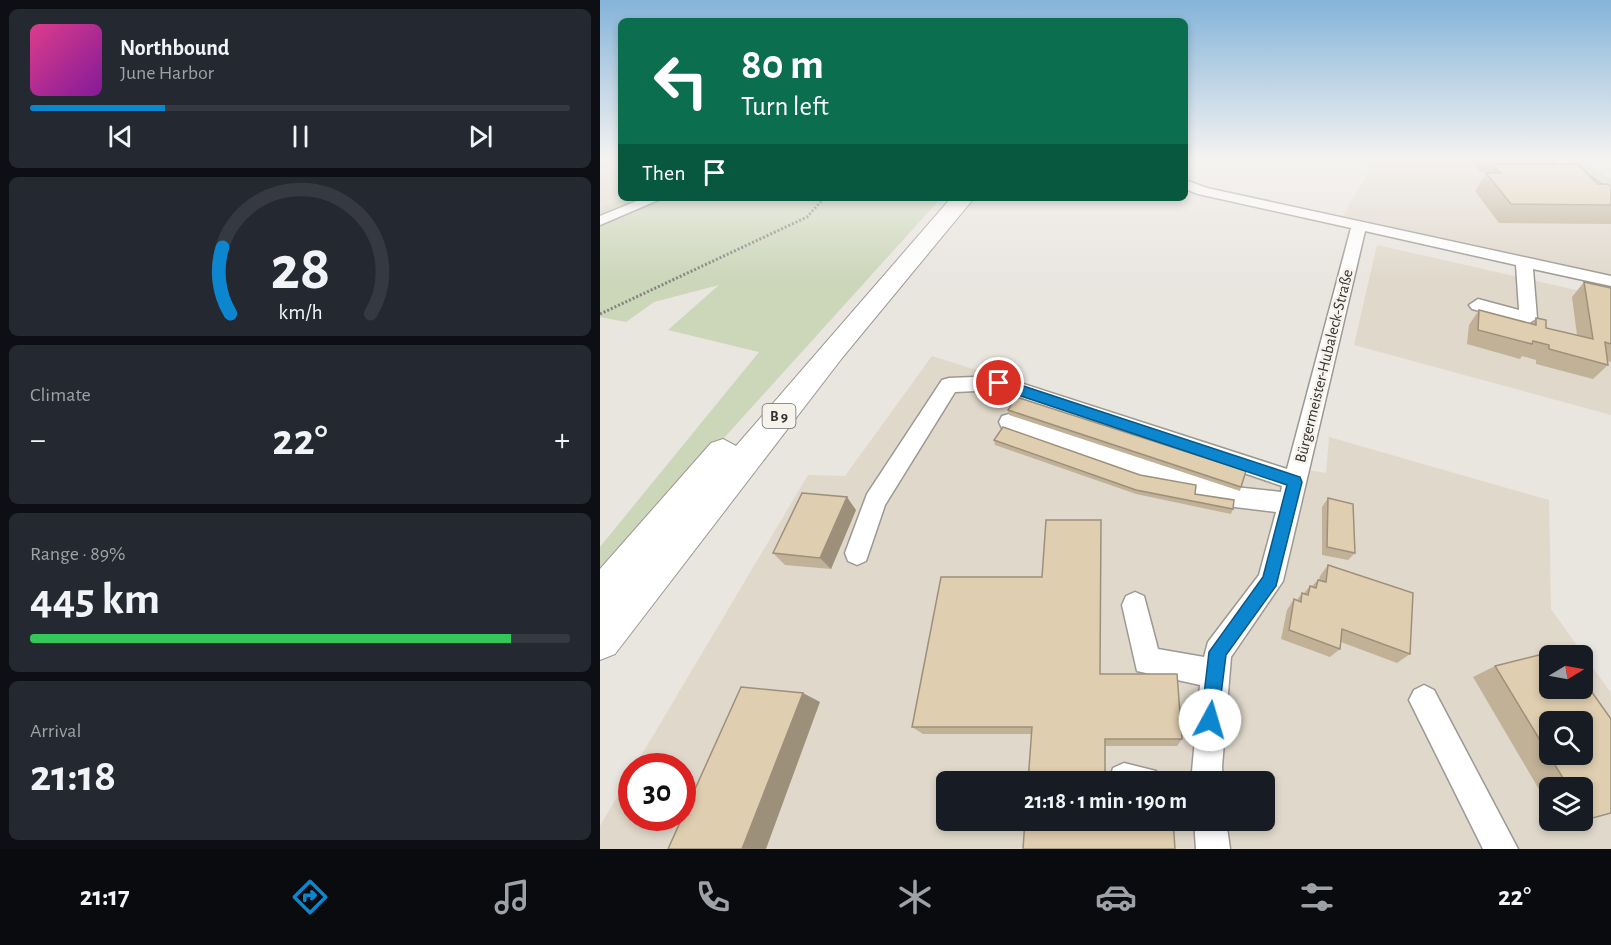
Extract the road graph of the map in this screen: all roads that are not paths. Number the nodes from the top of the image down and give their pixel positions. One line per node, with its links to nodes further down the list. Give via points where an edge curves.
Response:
1 (1243, 200): 6 (street)
2 (649, 201): 5 (street)
3 (941, 201): 13 (highway, B 9, via 815,343)
4 (960, 201): 15 (highway, B 9, via 832,351)
5 (600, 221)
6 (1359, 225): 7 (street); 11 (street, Bürgermeister-Hubaleck-Straße)
7 (1524, 262): 8 (street); 9 (street, via 1528,318)
8 (1611, 281)
9 (1478, 305)
10 (1009, 422): 11 (street, via 1235,497)
11 (1292, 492): 12 (street, via 999,383 949,385 875,501); 16 (street, Bürgermeister-Hubaleck-Straße, via 1270,581 1218,652)
12 (857, 553)
13 (600, 598)
14 (1135, 604): 16 (street, via 1147,661)
15 (600, 639)
16 (1215, 673): 18 (street, Bürgermeister-Hubaleck-Straße)
17 (1424, 700): 21 (street)
18 (1206, 771)
19 (1211, 831): 20 (street)
20 (1213, 849)
21 (1501, 849)

